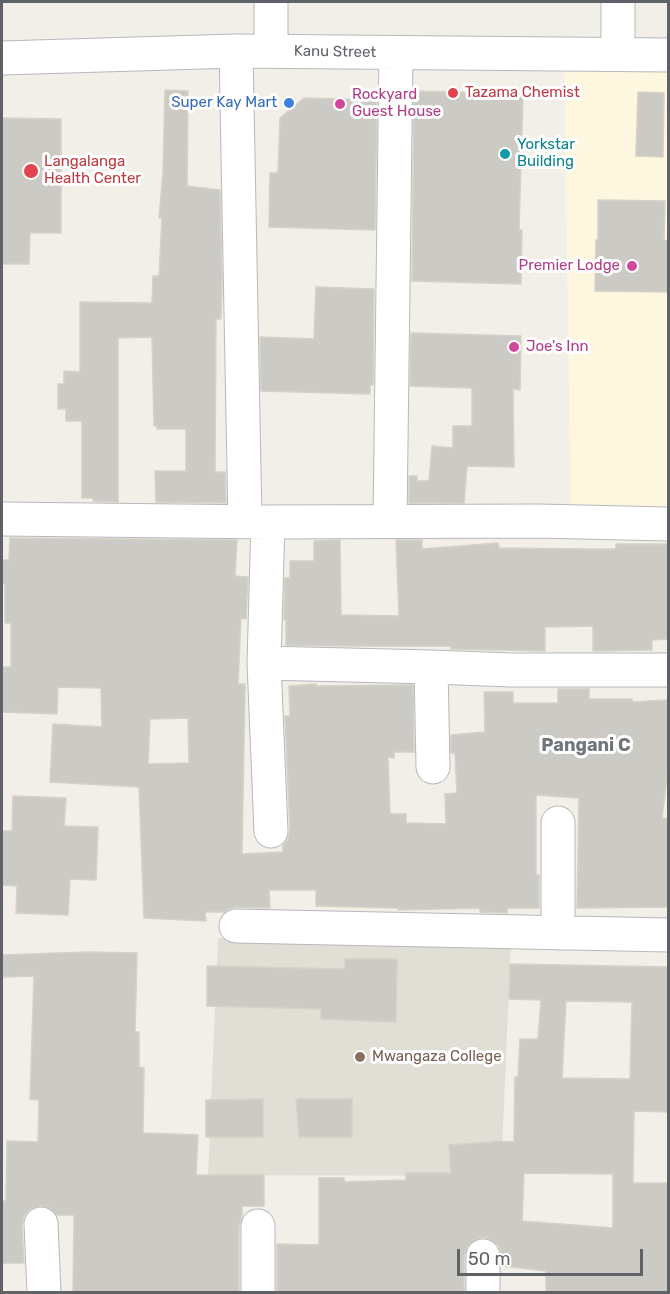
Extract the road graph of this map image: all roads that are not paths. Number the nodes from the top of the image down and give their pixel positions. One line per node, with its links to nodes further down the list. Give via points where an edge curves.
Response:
1 (271, 2): 4 (street)
2 (618, 2): 6 (street)
3 (237, 51): 4 (street, Kanu Street); 8 (street, Kanu Street); 10 (street)
4 (271, 51): 5 (street, Kanu Street)
5 (396, 52): 6 (street, Kanu Street); 11 (street)
6 (618, 54): 7 (street, Kanu Street)
7 (669, 55)
8 (2, 58)
9 (2, 519): 10 (street)
10 (257, 521): 11 (street); 13 (street)
11 (390, 521): 12 (street)
12 (669, 524)
13 (264, 663): 14 (street); 18 (street)
14 (431, 667): 15 (street); 16 (street)
15 (669, 670)
16 (433, 767)
17 (558, 823): 20 (street)
18 (271, 831)
19 (236, 926): 20 (street)
20 (558, 933): 21 (street)
21 (669, 935)
22 (41, 1224): 25 (street)
23 (258, 1226): 26 (street)
24 (483, 1256): 27 (street)
25 (44, 1293)
26 (258, 1293)
27 (483, 1293)

